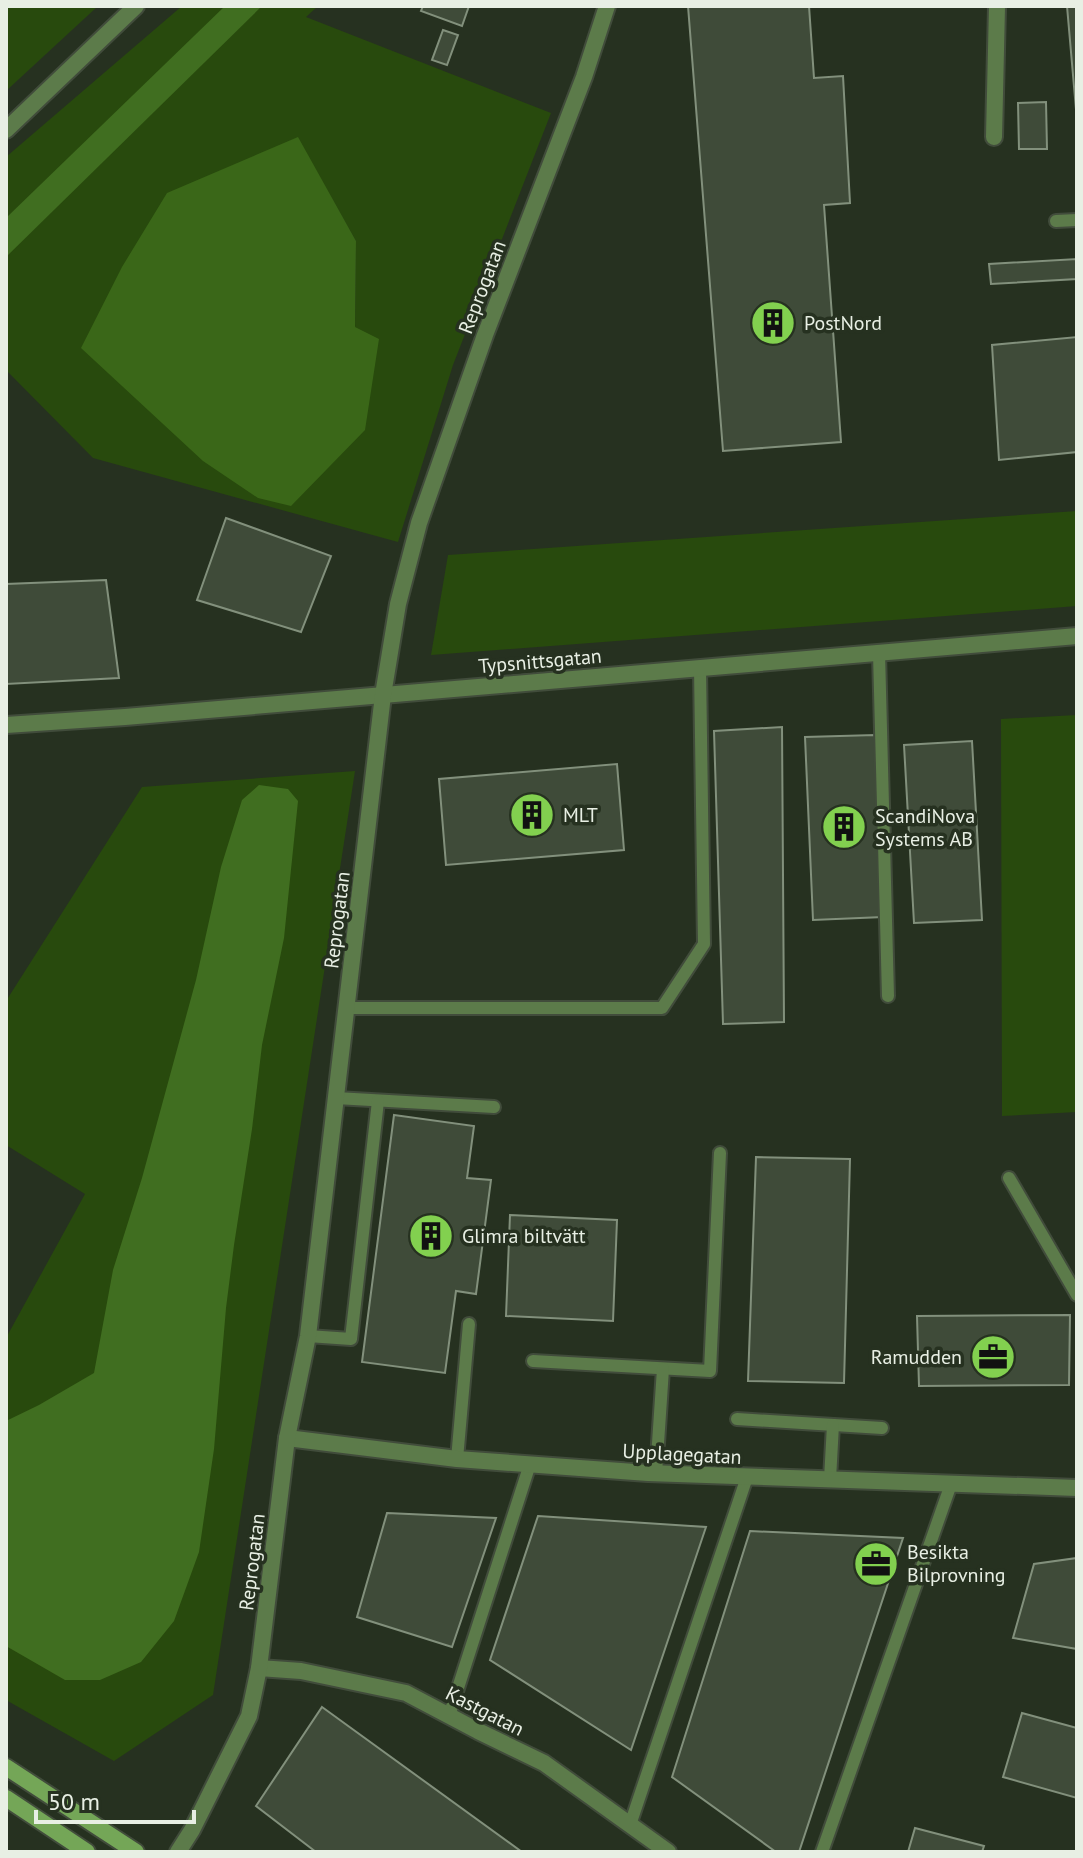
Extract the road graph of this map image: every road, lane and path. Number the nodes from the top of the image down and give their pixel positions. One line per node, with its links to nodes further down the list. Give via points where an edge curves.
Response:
1 (136, 6): 4 (street)
2 (607, 6): 11 (street, Reprogatan, via 419,523)
3 (997, 6): 5 (street)
4 (6, 130)
5 (994, 137)
6 (1077, 220): 7 (lane)
7 (1056, 221)
8 (1077, 636): 9 (street, Typsnittsgatan)
9 (879, 653): 10 (street, Typsnittsgatan); 13 (lane)
10 (700, 668): 11 (street, Typsnittsgatan); 14 (lane, via 704,944 662,1008)
11 (383, 695): 12 (street, Typsnittsgatan); 14 (street, Reprogatan)
12 (6, 725)
13 (888, 996)
14 (346, 1008): 15 (street, Reprogatan)
15 (336, 1098): 16 (lane); 22 (street, Reprogatan)
16 (378, 1101): 17 (lane); 22 (lane, via 351,1339)
17 (494, 1107)
18 (720, 1153): 24 (lane, via 710,1371)
19 (1009, 1178): 20 (lane)
20 (1077, 1295)
21 (469, 1324): 29 (lane)
22 (308, 1336): 28 (street, Reprogatan)
23 (533, 1361): 24 (lane)
24 (663, 1369): 31 (lane)
25 (737, 1419): 26 (lane)
26 (833, 1425): 27 (lane); 33 (lane)
27 (882, 1428)
28 (287, 1438): 29 (street, Upplagegatan); 36 (street, Reprogatan)
29 (457, 1459): 30 (street, Upplagegatan)
30 (530, 1464): 31 (street, Upplagegatan); 37 (lane)
31 (656, 1473): 32 (street, Upplagegatan)
32 (747, 1477): 33 (street, Upplagegatan); 40 (lane)
33 (830, 1479): 34 (street, Upplagegatan)
34 (951, 1484): 35 (street, Upplagegatan); 45 (lane)
35 (1077, 1488)
36 (259, 1668): 37 (street, Kastgatan, via 301,1671 406,1693); 43 (street, Reprogatan, via 249,1716)
37 (449, 1716): 40 (street, Kastgatan, via 544,1763)
38 (6, 1767): 42 (main road)
39 (6, 1798): 41 (main road)
40 (630, 1825): 44 (street, Kastgatan)
41 (87, 1852)
42 (136, 1852)
43 (178, 1852)
44 (668, 1852)
45 (822, 1852)

